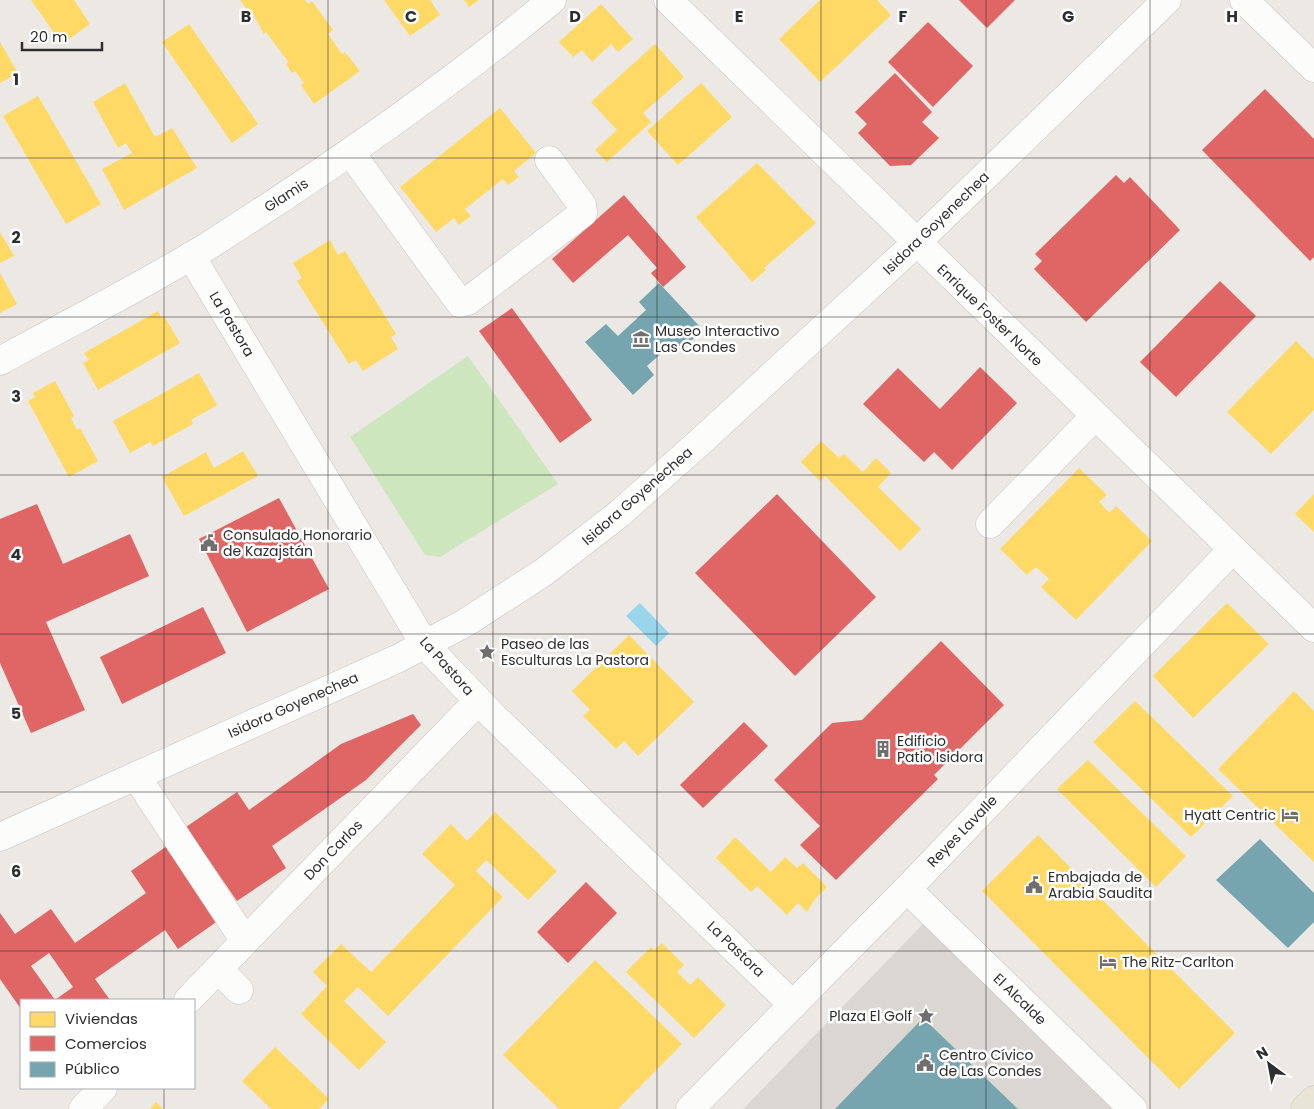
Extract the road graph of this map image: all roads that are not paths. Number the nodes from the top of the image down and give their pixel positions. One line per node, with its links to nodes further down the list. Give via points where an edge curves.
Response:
1 (552, 0): 6 (street, Glamis, via 464,70)
2 (668, 0): 8 (street, Enrique Foster Norte)
3 (1167, 0): 8 (street, Isidora Goyenechea)
4 (1244, 0): 5 (street)
5 (1314, 68)
6 (350, 152): 7 (street, via 460,303 583,213 582,205); 9 (street, Glamis)
7 (549, 160)
8 (916, 243): 11 (street, Enrique Foster Norte); 15 (street, Isidora Goyenechea, via 619,514 544,572)
9 (191, 256): 10 (street, Glamis); 15 (street, La Pastora)
10 (0, 361)
11 (1095, 416): 12 (street); 13 (street, Enrique Foster Norte)
12 (990, 524)
13 (1232, 550): 14 (street, Enrique Foster Norte); 19 (street, Reyes Lavalle)
14 (1314, 628)
15 (425, 645): 16 (street, La Pastora); 17 (street, Isidora Goyenechea)
16 (478, 701): 20 (street, Don Carlos); 24 (street, La Pastora)
17 (136, 776): 18 (street, Isidora Goyenechea); 20 (street)
18 (0, 837)
19 (907, 889): 24 (street, Reyes Lavalle); 29 (street, El Alcalde)
20 (245, 941): 21 (street, Don Carlos)
21 (218, 969): 22 (street); 23 (street, Don Carlos)
22 (239, 990)
23 (189, 999)
24 (793, 1005): 28 (street, Reyes Lavalle)
25 (102, 1089): 27 (street)
26 (1314, 1100): 30 (main road)
27 (83, 1109)
28 (690, 1109)
29 (1133, 1109)
30 (1305, 1109)

